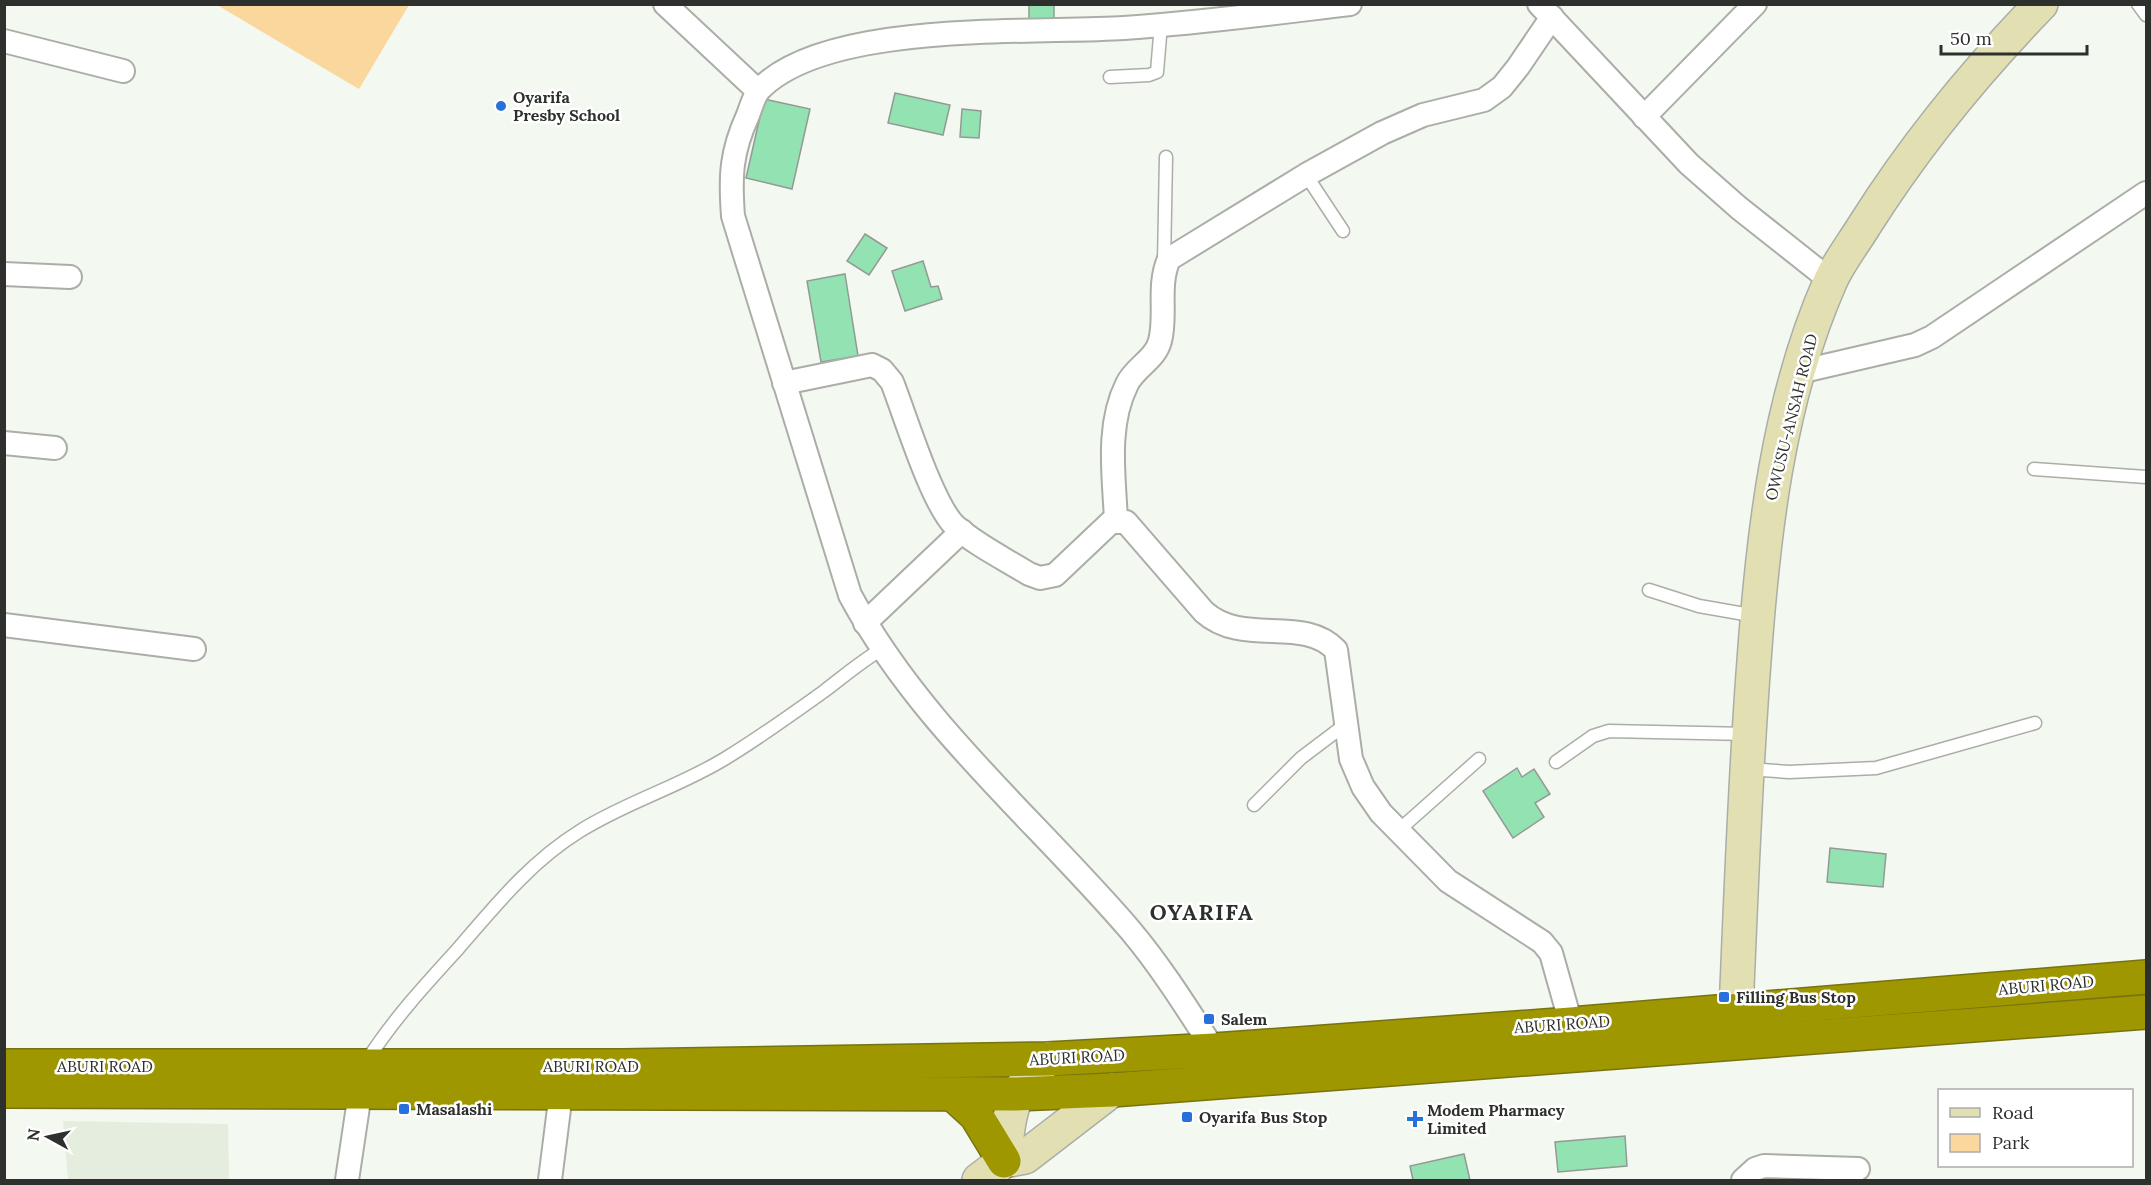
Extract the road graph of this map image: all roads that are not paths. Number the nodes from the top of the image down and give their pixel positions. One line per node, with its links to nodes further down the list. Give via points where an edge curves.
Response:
1 (665, 4): 12 (street)
2 (1350, 4): 8 (street)
3 (1755, 4): 13 (street)
4 (2041, 4): 21 (street, OWUSU-ANSAH ROAD, via 1979,68 1924,139)
5 (2138, 4): 7 (lane)
6 (1546, 11): 13 (street); 15 (street, via 1512,73 1484,100 1382,133)
7 (2146, 15)
8 (1161, 24): 11 (lane, via 1157,72); 12 (street, via 935,33 844,48 791,67)
9 (4, 40): 10 (street)
10 (123, 71)
11 (1110, 77)
12 (758, 91): 23 (street, via 736,142 730,179 733,216)
13 (1644, 117): 21 (street, via 1689,164)
14 (1166, 157): 18 (lane)
15 (1306, 175): 17 (lane); 18 (street, via 1178,252)
16 (2146, 194): 22 (street, via 1932,337 1915,345)
17 (1343, 231)
18 (1164, 270): 28 (street, via 1161,338 1156,353 1127,382 1117,413 1113,439)
19 (4, 274): 20 (street)
20 (70, 277)
21 (1830, 280): 22 (street, OWUSU-ANSAH ROAD)
22 (1799, 372): 31 (street, OWUSU-ANSAH ROAD, via 1775,470)
23 (784, 383): 29 (street, via 872,365 882,370 892,382 940,506); 32 (street, via 850,595)
24 (4, 442): 25 (street)
25 (55, 448)
26 (2034, 469): 27 (lane)
27 (2146, 477)
28 (1116, 520): 29 (street, via 1047,578 1029,574); 37 (street, via 1126,522 1217,623 1326,639 1336,650)
29 (962, 531): 32 (street)
30 (1649, 590): 31 (lane, via 1699,606)
31 (1757, 617): 38 (street, OWUSU-ANSAH ROAD)
32 (865, 623): 35 (street)
33 (4, 626): 34 (street)
34 (194, 649)
35 (882, 650): 48 (street, via 941,728 1132,932); 51 (lane, via 856,664 783,721 725,759 582,830 546,854 503,896 395,1019)
36 (2035, 723): 41 (lane, via 1876,768 1790,772)
37 (1346, 724): 42 (lane, via 1301,758); 43 (street, via 1351,759 1363,787)
38 (1748, 734): 40 (lane, via 1609,730 1593,736); 41 (street, OWUSU-ANSAH ROAD)
39 (1479, 759): 43 (lane)
40 (1556, 762)
41 (1747, 769): 45 (street, OWUSU-ANSAH ROAD)
42 (1254, 805)
43 (1399, 830): 47 (street, via 1448,881 1542,942 1551,953)
44 (2146, 977): 45 (highway, ABURI ROAD)
45 (1736, 1011): 47 (highway, ABURI ROAD)
46 (2146, 1012): 52 (highway, ABURI ROAD)
47 (1571, 1024): 48 (highway, ABURI ROAD)
48 (1214, 1050): 49 (highway, ABURI ROAD)
49 (1048, 1059): 51 (highway, ABURI ROAD, via 623,1066); 56 (street)
50 (4, 1066): 51 (highway, ABURI ROAD)
51 (362, 1079): 53 (highway, ABURI ROAD); 54 (highway, ABURI ROAD); 59 (street)
52 (1112, 1090): 56 (highway, ABURI ROAD); 57 (street)
53 (4, 1091)
54 (561, 1093): 55 (highway, ABURI ROAD); 60 (street)
55 (953, 1094): 56 (highway, ABURI ROAD); 57 (highway)
56 (1016, 1094): 57 (street)
57 (1019, 1158): 61 (street)
58 (1858, 1169): 62 (street, via 1764,1166)
59 (347, 1180)
60 (550, 1180)
61 (979, 1180)
62 (1743, 1180)

